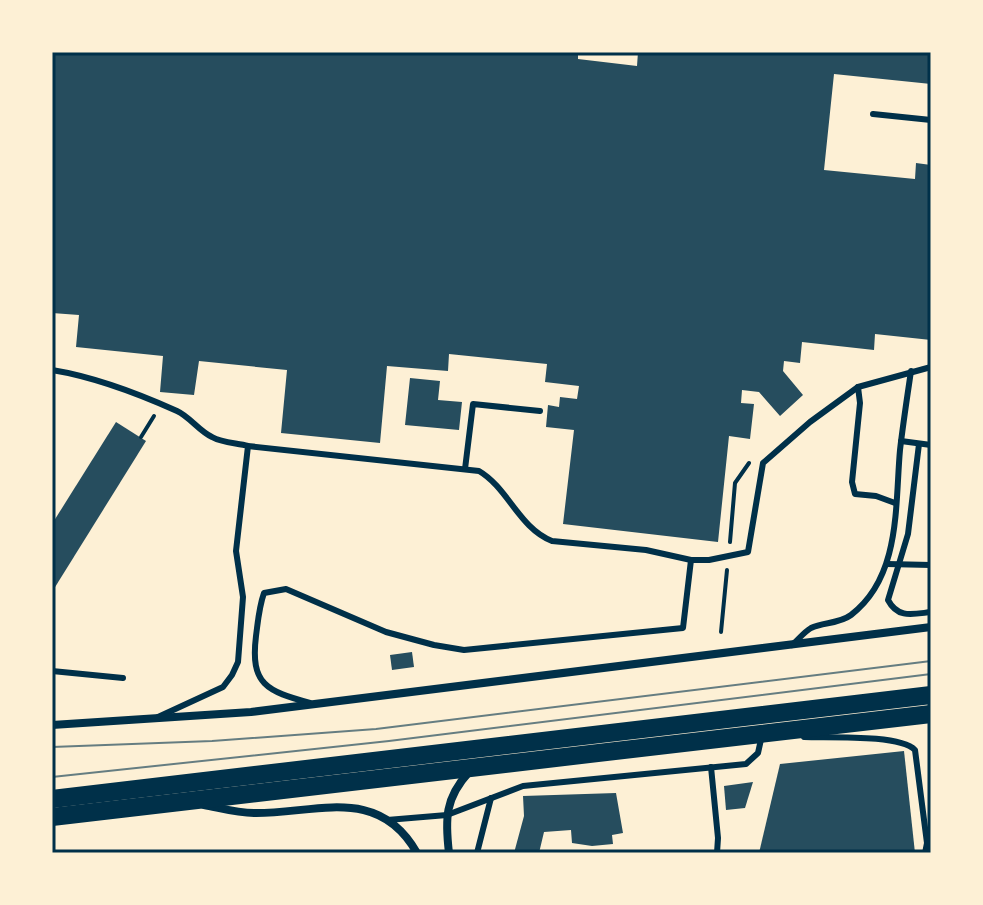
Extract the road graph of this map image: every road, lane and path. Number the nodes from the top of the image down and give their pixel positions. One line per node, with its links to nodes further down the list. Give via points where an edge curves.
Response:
1 (873, 114): 2 (lane)
2 (931, 120)
3 (931, 367): 5 (lane)
4 (52, 370): 7 (lane)
5 (911, 371): 6 (lane); 10 (lane)
6 (858, 387): 16 (lane, via 855,494); 19 (lane, via 763,463 748,552)
7 (162, 405): 9 (path); 13 (lane, via 213,438)
8 (540, 411): 15 (lane, via 473,404)
9 (141, 437)
10 (901, 441): 11 (lane); 16 (lane)
11 (919, 444): 12 (lane); 23 (lane, via 908,534)
12 (931, 445)
13 (248, 446): 15 (lane); 33 (lane, via 236,551 243,597 238,662 223,687)
14 (757, 452): 17 (path, via 735,483)
15 (465, 469): 20 (lane, via 487,476 540,536 552,541)
16 (895, 503): 21 (lane)
17 (730, 541): 18 (path); 19 (path)
18 (721, 544)
19 (729, 556): 20 (lane); 26 (path)
20 (691, 560): 31 (lane, via 683,628 495,648 434,645 386,632 286,589 264,593 256,674 271,689)
21 (887, 564): 23 (lane); 27 (lane, via 850,615 812,627)
22 (931, 565): 23 (lane)
23 (898, 566): 24 (lane, via 888,600 893,609 904,615)
24 (931, 612)
25 (931, 627): 27 (street)
26 (721, 632)
27 (792, 645): 31 (street)
28 (52, 671): 29 (lane)
29 (123, 678)
30 (931, 695): 39 (main road)
31 (314, 704): 33 (street)
32 (931, 714): 35 (main road)
33 (151, 720): 34 (street)
34 (52, 725)
35 (762, 734): 36 (lane, via 758,753 746,764); 37 (main road); 48 (lane, via 911,746)
36 (711, 767): 38 (lane, via 523,786); 47 (lane)
37 (471, 770): 40 (main road); 41 (street, via 455,787)
38 (491, 798): 41 (lane); 46 (lane)
39 (52, 799)
40 (187, 802): 42 (main road); 43 (street, via 253,813 331,806 363,809)
41 (447, 815): 43 (lane); 45 (street)
42 (52, 817)
43 (387, 820): 44 (street)
44 (417, 853)
45 (449, 853)
46 (477, 853)
47 (717, 853)
48 (925, 853)

